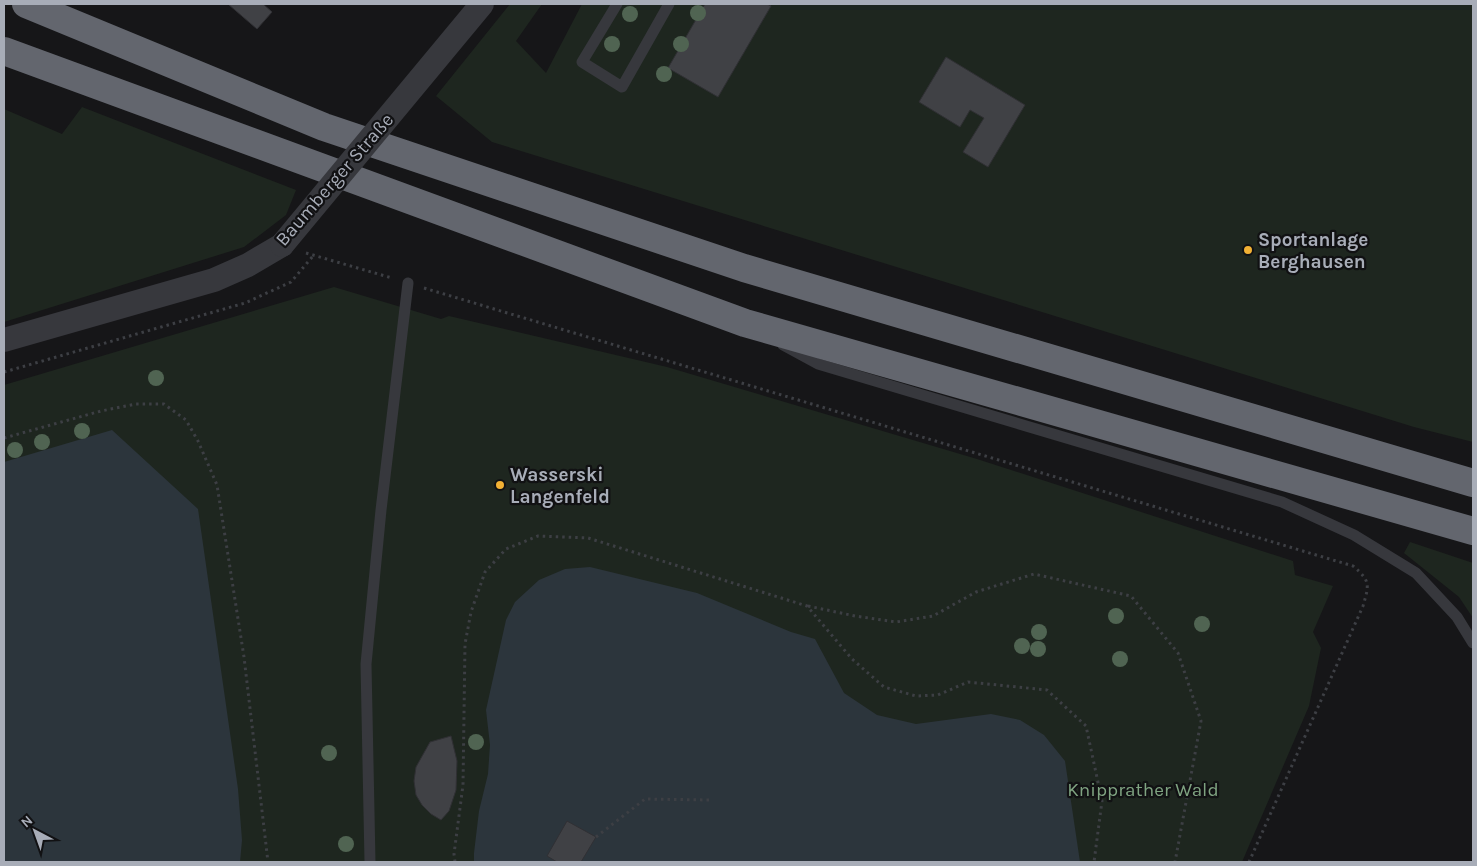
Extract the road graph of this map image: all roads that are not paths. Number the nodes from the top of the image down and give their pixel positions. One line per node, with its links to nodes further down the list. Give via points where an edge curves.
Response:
1 (26, 4): 9 (highway, via 324,126 744,268)
2 (482, 4): 8 (street, Baumberger Straße, bridge, via 282,245 214,280)
3 (617, 4): 4 (lane, via 582,62 622,87)
4 (669, 4)
5 (4, 51): 7 (highway)
6 (408, 283): 12 (lane, via 366,664)
7 (745, 323): 10 (highway); 11 (lane, via 818,364 1282,502 1354,534 1416,573 1456,616)
8 (4, 340)
9 (1473, 483)
10 (1473, 531)
11 (1473, 643)
12 (370, 862)

